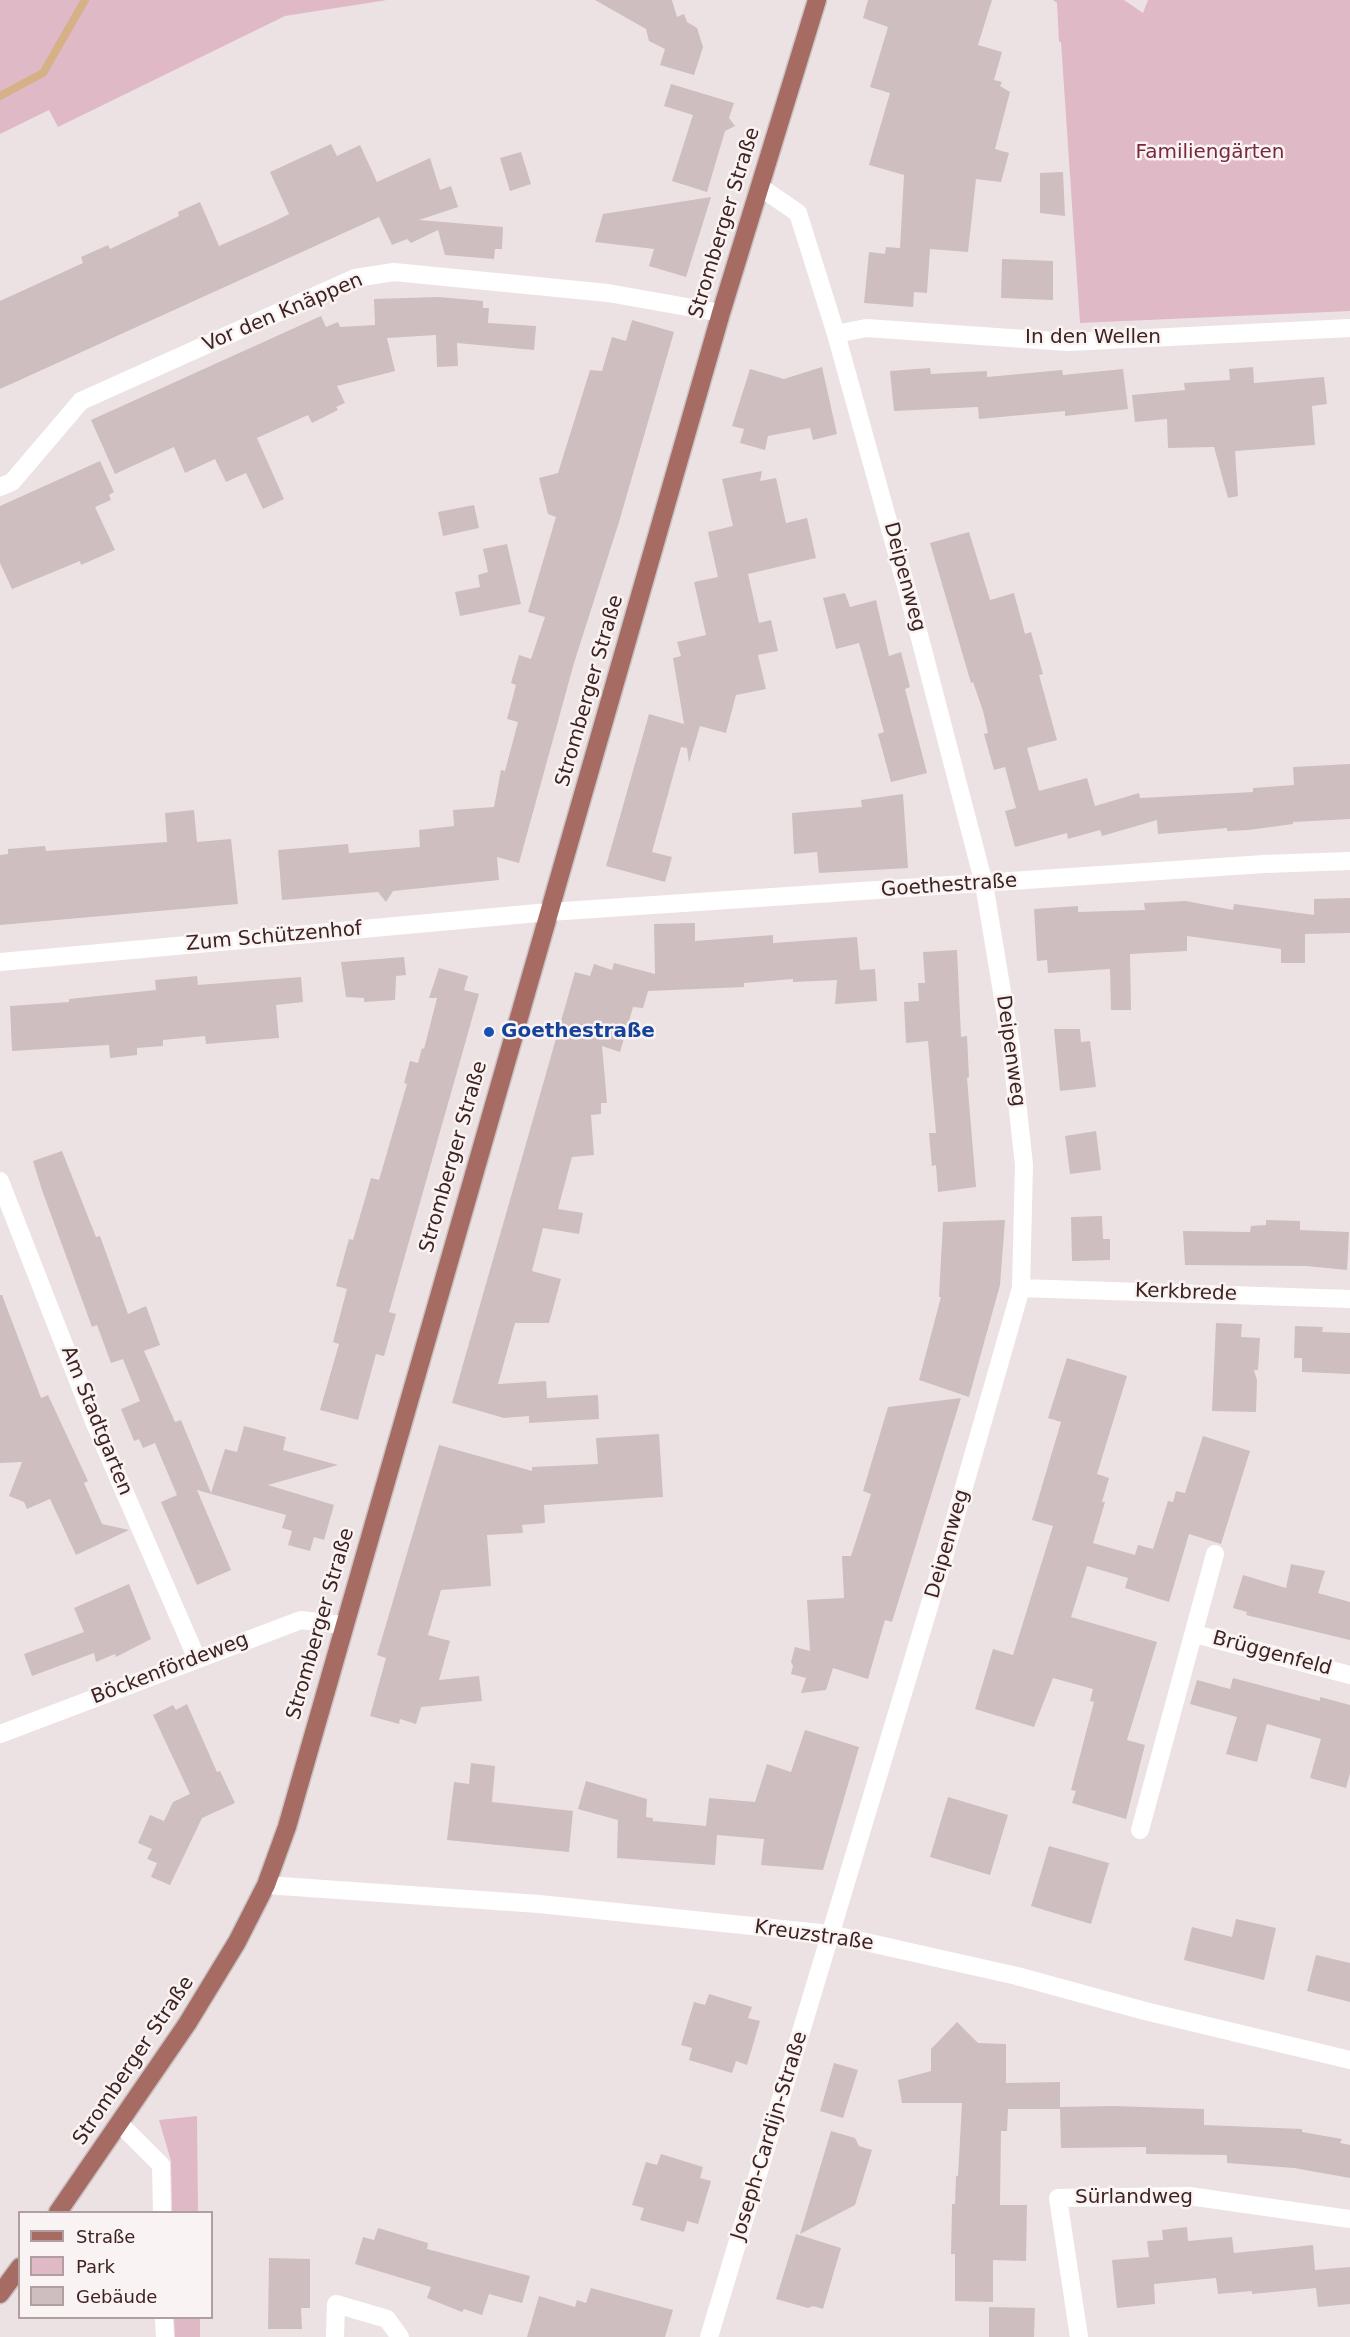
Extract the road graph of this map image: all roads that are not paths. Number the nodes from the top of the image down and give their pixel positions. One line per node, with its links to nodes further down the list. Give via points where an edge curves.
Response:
1 (817, 0): 2 (main road, Stromberger Straße)
2 (760, 187): 3 (main road, Stromberger Straße); 5 (street, Deipenweg, via 798,213)
3 (721, 313): 6 (street, Vor den Knäppen, via 608,293 394,272 355,278 81,401 12,482); 9 (main road, Stromberger Straße)
4 (1350, 328): 5 (street, In den Wellen, via 1068,342 866,328)
5 (836, 334): 8 (street, Deipenweg)
6 (0, 487)
7 (1350, 861): 8 (street, Goethestraße)
8 (984, 884): 9 (street, Goethestraße); 12 (street, Deipenweg, via 1011,1046 1024,1165)
9 (549, 912): 10 (street, Zum Schützenhof); 15 (main road, Stromberger Straße)
10 (0, 962)
11 (0, 1181): 17 (street, Am Stadtgarten, via 95,1424)
12 (1022, 1288): 13 (street, Kerkbrede); 22 (street, Deipenweg)
13 (1350, 1299)
14 (1215, 1554): 16 (street)
15 (344, 1625): 17 (street, Böckenfördeweg, via 301,1620); 21 (main road, Stromberger Straße, via 287,1827)
16 (1195, 1634): 18 (street, Brüggenfeld); 20 (street)
17 (197, 1659): 19 (street, Böckenfördeweg)
18 (1350, 1675)
19 (0, 1734)
20 (1140, 1830)
21 (266, 1885): 22 (street, Kreuzstraße, via 538,1904); 24 (main road, Stromberger Straße, via 237,1942)
22 (830, 1934): 23 (street, Kreuzstraße, via 1017,1976); 34 (street, Joseph-Cardijn-Straße)
23 (1350, 2060)
24 (120, 2124): 25 (main road, Stromberger Straße); 26 (street, via 161,2165)
25 (59, 2211)
26 (162, 2211)
27 (1350, 2219): 35 (street, Sürlandweg, via 1189,2196 1058,2198)
28 (18, 2270): 29 (main road)
29 (0, 2294)
30 (164, 2319): 31 (street)
31 (165, 2337)
32 (335, 2337): 33 (street, via 336,2304 387,2319)
33 (400, 2337)
34 (709, 2337)
35 (1080, 2337)

